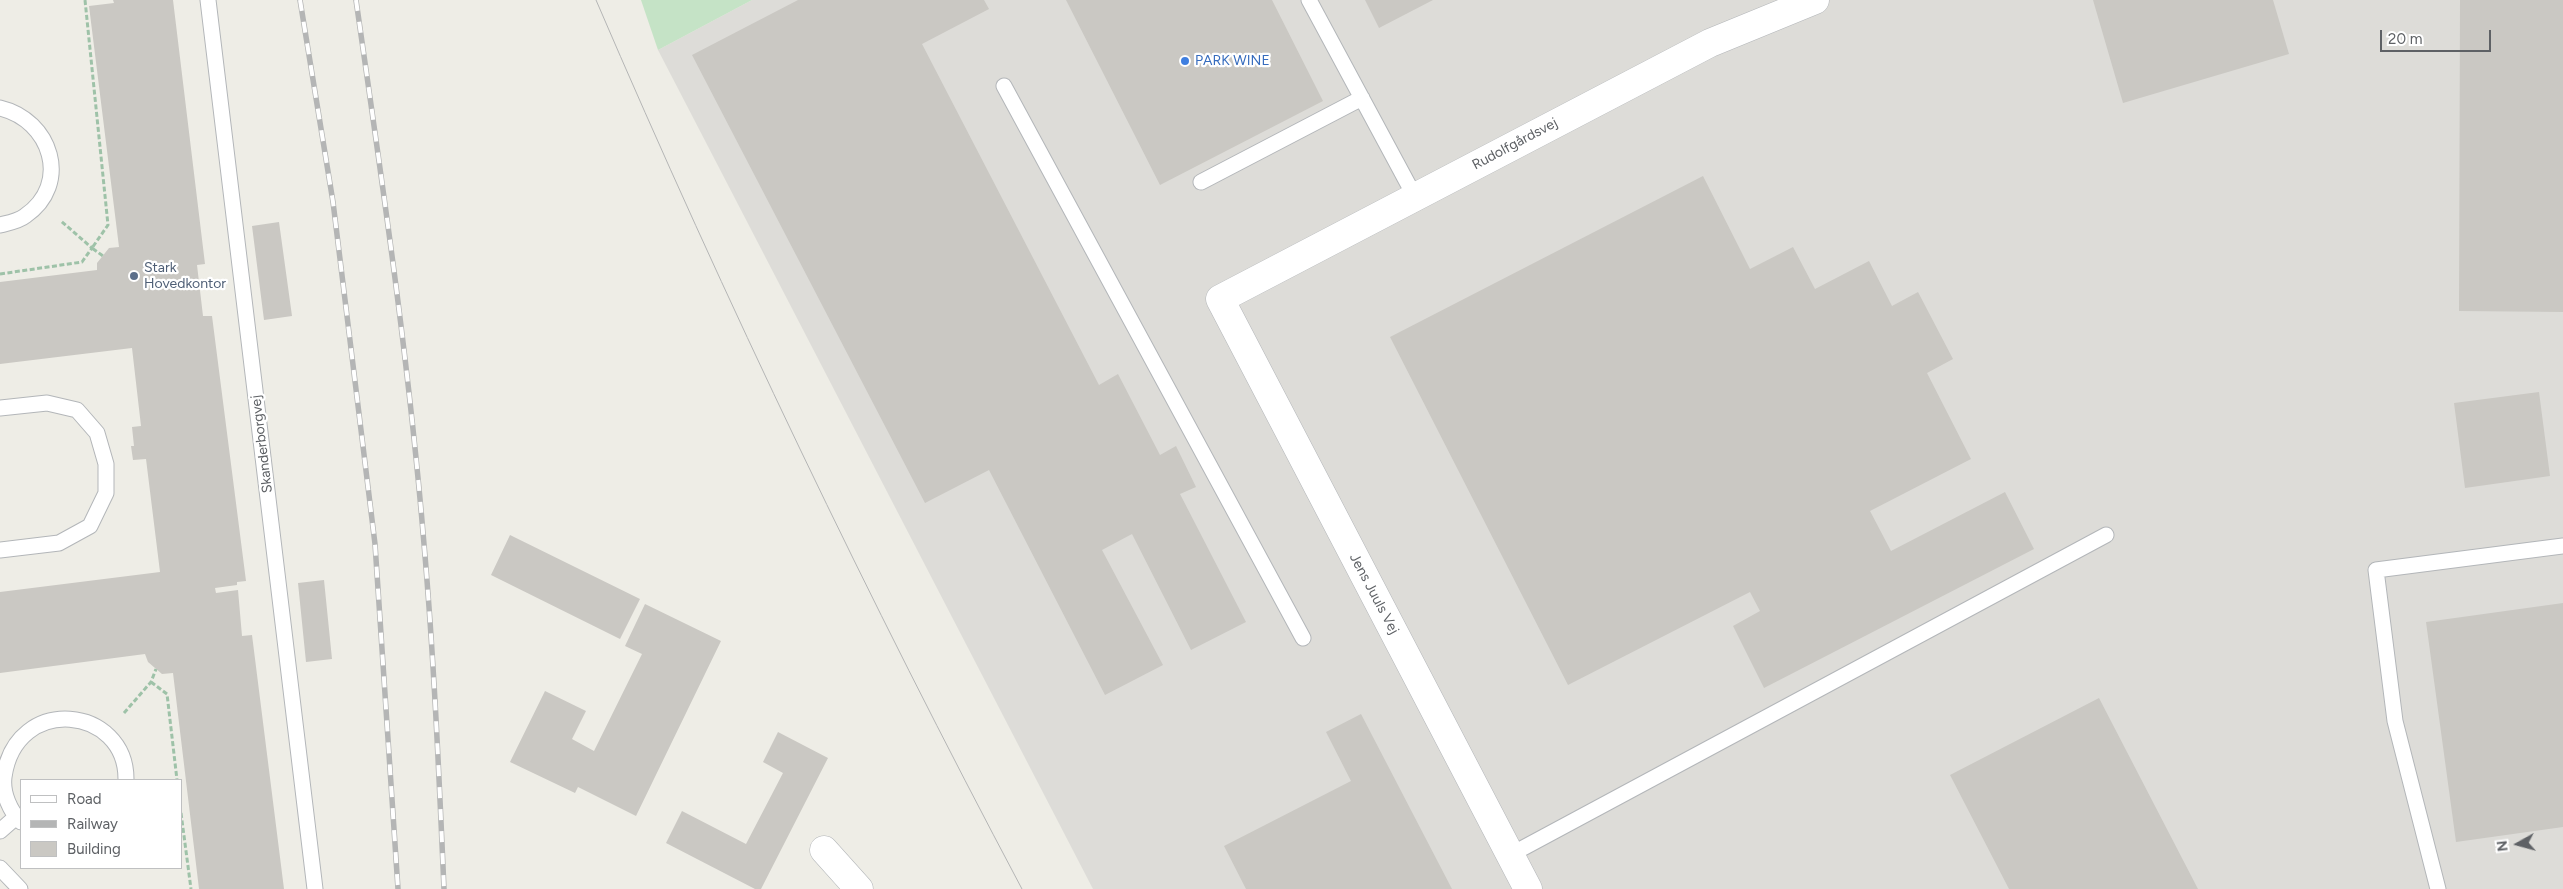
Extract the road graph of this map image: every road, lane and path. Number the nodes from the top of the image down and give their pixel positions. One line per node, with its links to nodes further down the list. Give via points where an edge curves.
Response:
1 (85, 0): 12 (path, via 108,225)
2 (208, 0): 34 (lane, Skanderborgvej)
3 (1308, 0): 6 (lane)
4 (1815, 0): 9 (street, Rudolfgårdsvej, via 1710,43)
5 (1004, 86): 20 (lane)
6 (1362, 98): 8 (lane); 9 (lane)
7 (0, 108): 10 (lane, via 21,114 37,127 47,143 52,163 49,184)
8 (1201, 182)
9 (1415, 197): 15 (street, Rudolfgårdsvej)
10 (40, 203): 11 (lane, via 24,217); 12 (path)
11 (0, 225)
12 (92, 248): 13 (path); 14 (path, via 82,262)
13 (103, 256)
14 (0, 274)
15 (1220, 299): 30 (street, Jens Juuls Vej)
16 (0, 408): 19 (lane, via 47,403 77,410 97,434 106,464 106,493 90,526 59,543)
17 (2106, 535): 30 (lane)
18 (2563, 546): 37 (lane, via 2376,570 2395,721)
19 (0, 550)
20 (1303, 638)
21 (156, 669): 22 (path)
22 (151, 682): 23 (path); 25 (path, via 166,694)
23 (106, 734): 24 (lane, via 119,751); 26 (lane, via 72,719 51,720 32,728 21,738 7,761 4,782 8,803)
24 (126, 779)
25 (177, 779)
26 (19, 820): 28 (lane)
27 (182, 821): 33 (path)
28 (0, 830)
29 (824, 850): 35 (street)
30 (1510, 855): 36 (street, Jens Juuls Vej)
31 (0, 868): 32 (lane)
32 (20, 889)
33 (190, 889)
34 (316, 889)
35 (859, 889)
36 (1528, 889)
37 (2438, 889)

